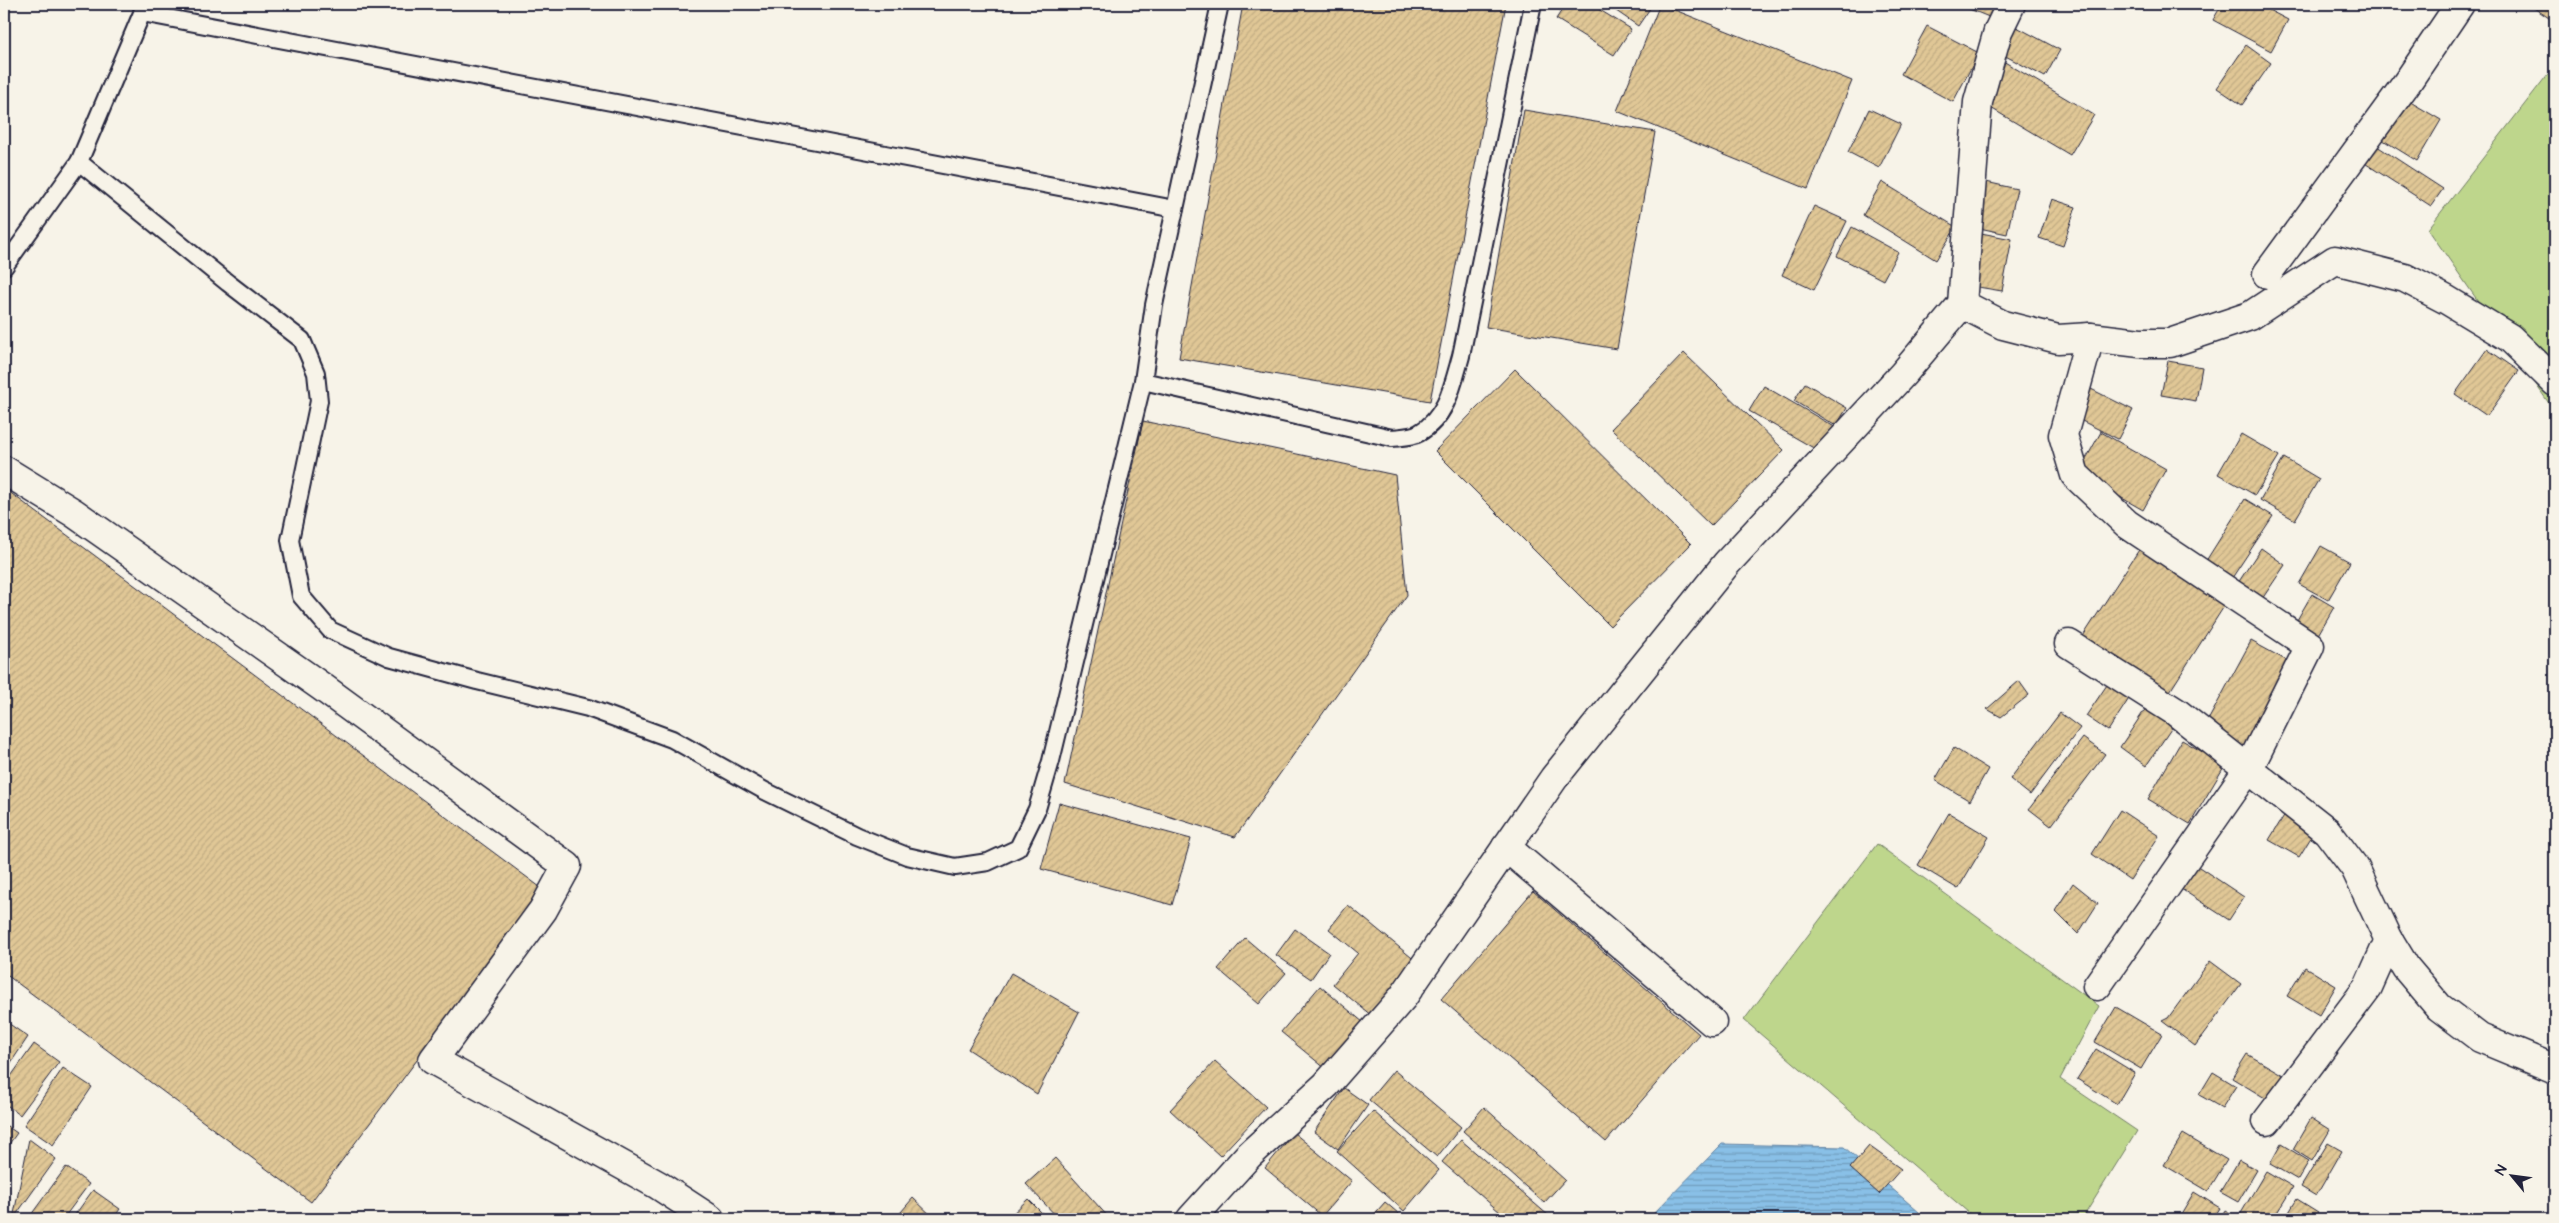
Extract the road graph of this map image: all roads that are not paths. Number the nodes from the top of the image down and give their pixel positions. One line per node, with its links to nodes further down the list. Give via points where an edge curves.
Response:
1 (1220, 4): 7 (lane)
2 (1534, 4): 12 (lane, via 1461,356 1452,388 1438,419 1418,434 1392,438)
3 (2011, 4): 10 (street, via 1998,31 1978,102)
4 (2460, 4): 9 (street)
5 (143, 9): 6 (lane); 7 (lane)
6 (79, 162): 8 (lane); 12 (lane, via 302,340 316,373 319,400 290,540 301,596 330,630 389,657 588,708 672,739 765,791 857,836 907,856 955,868 988,862 1018,848 1037,809)
7 (1174, 209): 12 (lane, via 1154,305)
8 (4, 267)
9 (2267, 274)
10 (1962, 304): 11 (street, via 2003,325 2058,339); 17 (street, via 1903,374 1728,563 1554,778)
11 (2090, 337): 13 (street, via 2170,343 2250,316 2335,260 2405,278 2447,300 2510,338); 16 (street, via 2063,435 2075,475 2127,524 2310,646)
12 (1143, 381)
13 (2555, 382)
14 (4, 470): 23 (street, via 74,513 567,866 543,910 433,1060 658,1185)
15 (2069, 644): 16 (street, via 2176,712)
16 (2249, 768): 18 (street, via 2327,831 2355,868); 19 (street)
17 (1506, 847): 20 (street); 24 (street, via 1403,997 1326,1085 1248,1156)
18 (2389, 940): 21 (street, via 2406,968 2439,1007 2480,1038); 22 (street, via 2368,987)
19 (2097, 986)
20 (1712, 1022)
21 (2555, 1069)
22 (2267, 1121)
23 (710, 1219)
24 (1191, 1219)

